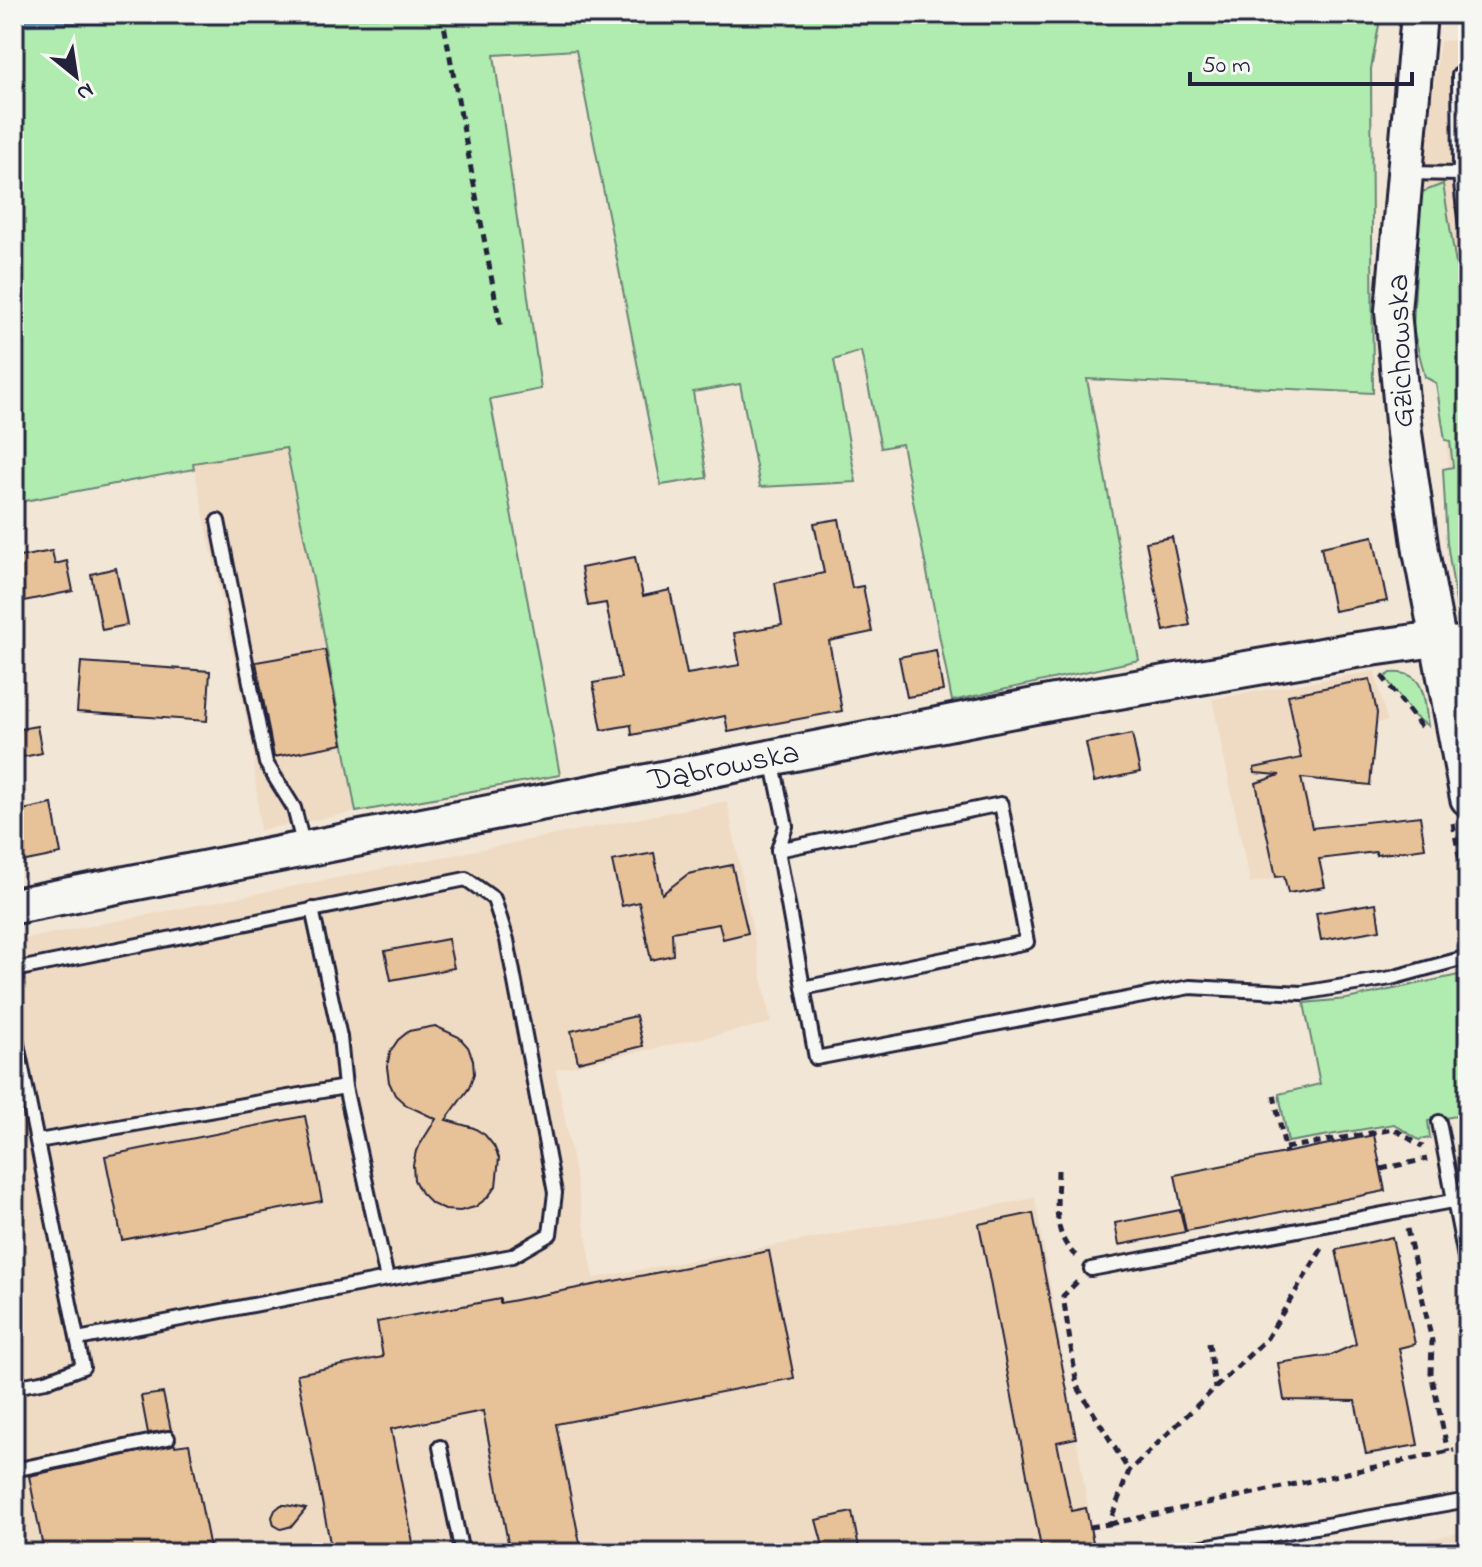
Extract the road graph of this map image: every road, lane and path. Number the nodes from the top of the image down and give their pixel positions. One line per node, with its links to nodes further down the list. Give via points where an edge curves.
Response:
1 (442, 14): 7 (path)
2 (1419, 14): 4 (street, Gzichowska)
3 (1459, 75): 5 (lane)
4 (1405, 173): 5 (lane); 9 (street, Gzichowska, via 1393,311 1404,433)
5 (1460, 174): 6 (lane)
6 (1468, 246)
7 (501, 329)
8 (218, 521): 14 (lane, via 266,763 294,808)
9 (1452, 640): 12 (street, Dąbrowska, via 1350,651 1055,702); 13 (street, Gzichowska)
10 (1380, 668): 11 (path, via 1383,681)
11 (1429, 736)
12 (772, 759): 14 (street, Dąbrowska); 15 (lane, via 786,826)
13 (1460, 809): 16 (path)
14 (305, 850): 17 (street, Dąbrowska)
15 (778, 850): 21 (lane); 21 (lane, via 1001,804 1027,942)
16 (1468, 905)
17 (14, 906)
18 (312, 909): 20 (lane); 23 (lane, via 340,1037); 37 (lane, via 466,879 494,899 507,940 555,1193 550,1234 512,1256)
19 (1468, 957): 21 (lane, via 1391,978 1302,993 1190,987 816,1058)
20 (14, 970)
21 (803, 988)
22 (14, 1028): 26 (lane)
23 (345, 1087): 26 (lane); 37 (lane)
24 (1274, 1095): 27 (path, via 1286,1150 1394,1129 1426,1149)
25 (1439, 1122): 31 (lane)
26 (38, 1141): 38 (lane)
27 (1429, 1159): 28 (path); 32 (path)
28 (1381, 1169)
29 (1058, 1170): 35 (path, via 1058,1227 1065,1246)
30 (1468, 1198): 31 (lane)
31 (1454, 1201): 32 (lane); 36 (lane)
32 (1436, 1205): 33 (lane)
33 (1403, 1211): 34 (lane); 47 (path, via 1432,1341 1431,1373 1451,1451)
34 (1338, 1222): 35 (lane); 41 (path, via 1267,1338)
35 (1091, 1269): 45 (path, via 1063,1296 1077,1386)
36 (1468, 1273)
37 (387, 1279): 38 (lane)
38 (78, 1339): 40 (lane, via 83,1367)
39 (1209, 1343): 41 (path)
40 (14, 1387)
41 (1215, 1389): 45 (path)
42 (168, 1438): 44 (lane)
43 (440, 1447): 50 (lane)
44 (14, 1470)
45 (1129, 1471): 47 (path)
46 (1468, 1500): 49 (lane)
47 (1109, 1524): 48 (path)
48 (1090, 1527)
49 (1242, 1547): 51 (lane)
50 (462, 1553)
51 (1169, 1553)

